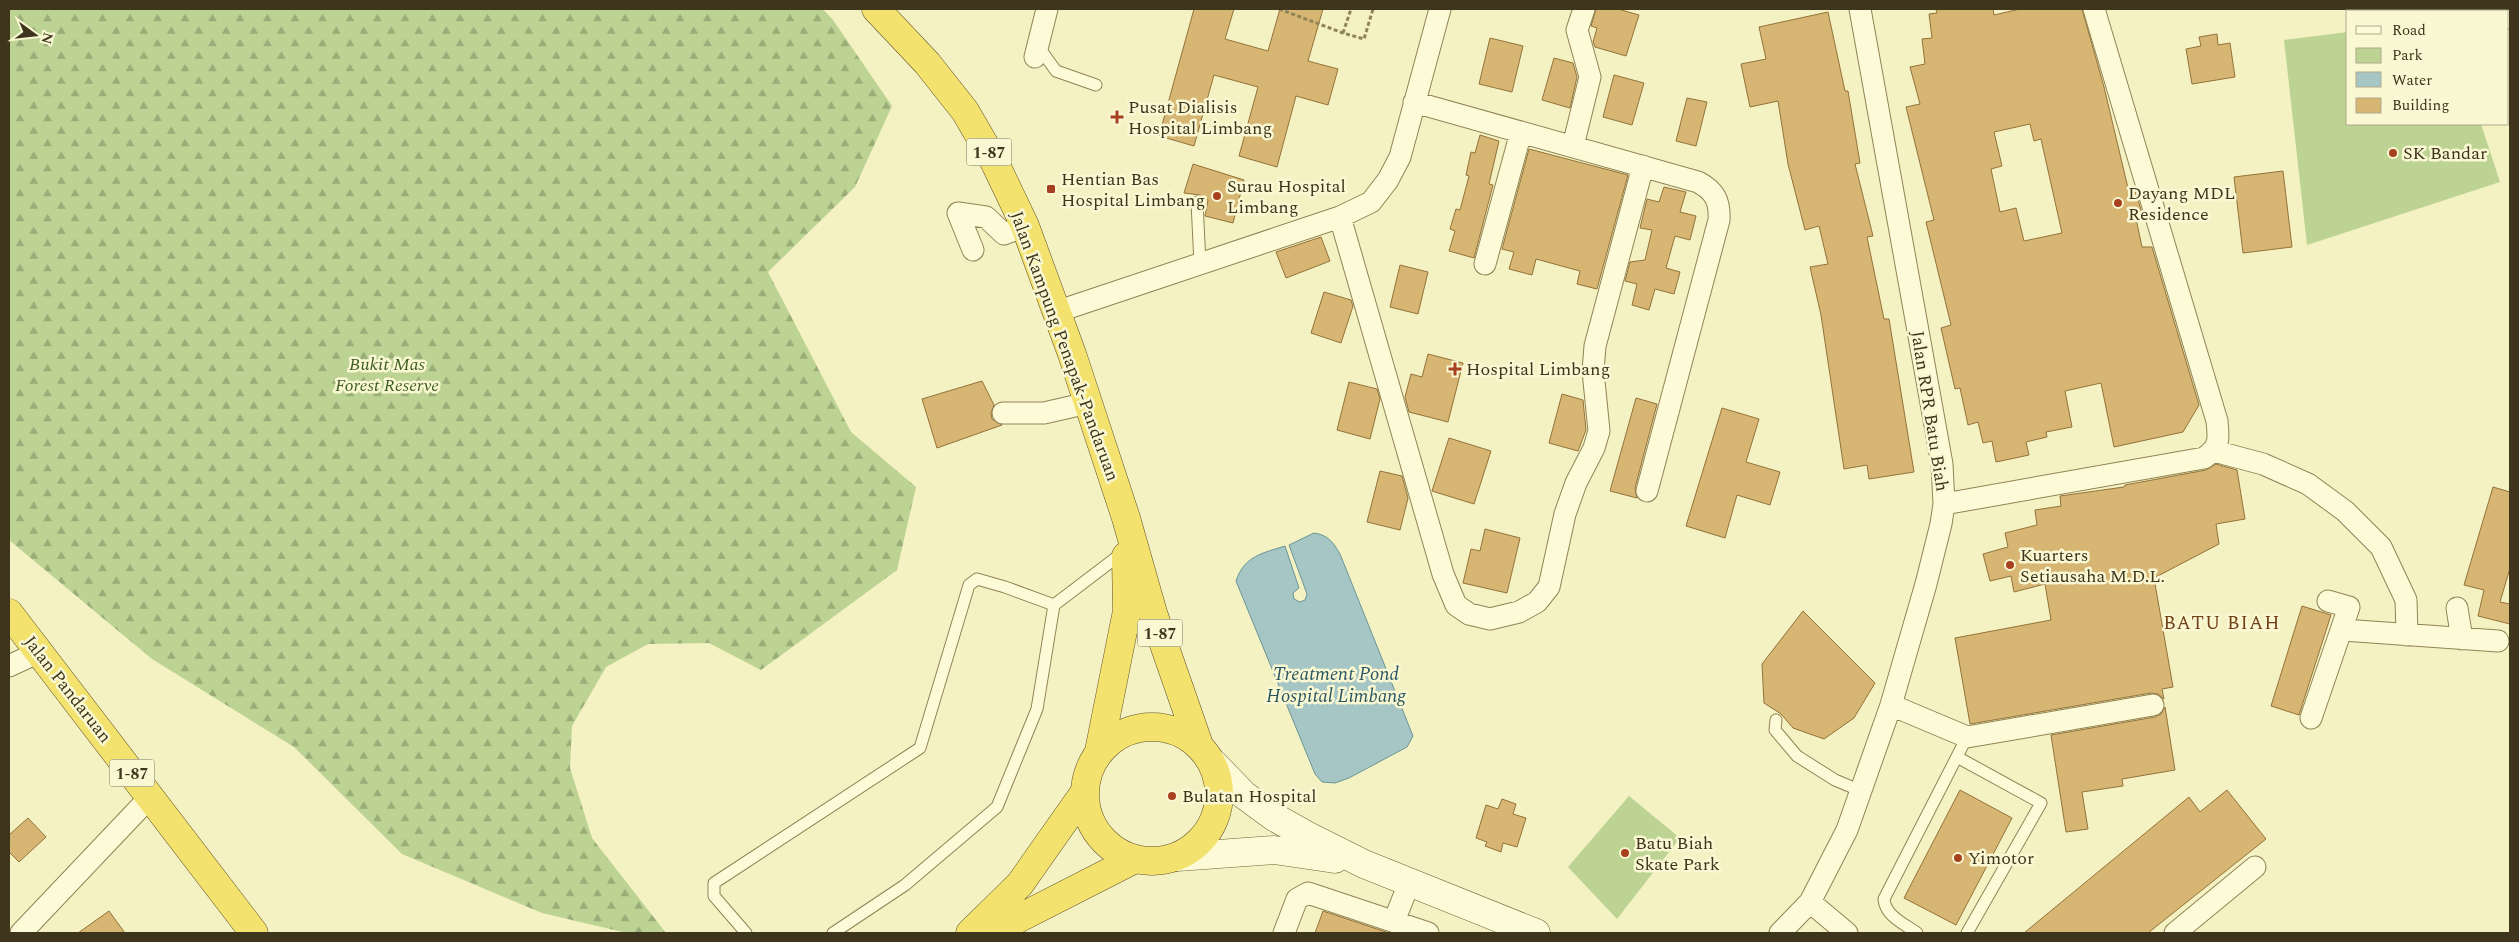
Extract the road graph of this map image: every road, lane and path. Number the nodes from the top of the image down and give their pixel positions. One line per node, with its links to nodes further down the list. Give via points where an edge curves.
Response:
1 (1047, 9): 11 (street)
2 (1279, 9): 10 (path)
3 (1351, 9): 10 (path)
4 (1374, 9): 10 (path, via 1364,38)
5 (1440, 9): 13 (street)
6 (1584, 9): 15 (street, via 1578,30 1590,77)
7 (1860, 9): 28 (street, Jalan RPR Batu Biah, via 1942,464)
8 (2094, 9): 26 (street, via 2217,421 2219,438)
9 (884, 11): 19 (highway, Jalan Kampung Penapak-Pandaruan / 1-87, via 965,111 994,161)
10 (1343, 33)
11 (1036, 52): 12 (lane, via 1056,71)
12 (1096, 85)
13 (1414, 102): 14 (street); 18 (street, via 1400,157 1388,180 1371,202)
14 (1521, 132): 15 (street); 22 (street)
15 (1573, 146): 16 (street)
16 (1643, 166): 18 (street, via 1594,346 1599,431 1565,514 1549,587 1537,602 1519,612 1490,619 1470,614 1456,604 1443,574); 27 (street, via 1708,187 1720,208)
17 (1197, 202): 21 (lane)
18 (1340, 217): 21 (street)
19 (1024, 226): 20 (street, via 1004,234 986,217 958,213); 23 (highway, Jalan Kampung Penapak-Pandaruan / 1-87)
20 (973, 250)
21 (1200, 264): 23 (street)
22 (1485, 264)
23 (1056, 312): 24 (highway, Jalan Kampung Penapak-Pandaruan / 1-87)
24 (1088, 403): 25 (street, via 1044,413); 29 (highway, Jalan Kampung Penapak-Pandaruan / 1-87)
25 (1002, 413)
26 (2214, 451): 28 (street, via 2204,458); 36 (street, via 2263,464 2308,484 2345,511 2381,547 2406,600)
27 (1647, 491)
28 (1944, 504): 41 (street, Jalan RPR Batu Biah, via 1926,584)
29 (1126, 518): 30 (highway, Jalan Kampung Penapak-Pandaruan / 1-87); 47 (highway, Jalan Kampung Penapak-Pandaruan / 1-87, via 1153,613)
30 (1126, 550): 32 (lane); 46 (highway, Jalan Kampung Penapak-Pandaruan / 1-87, via 1127,611)
31 (2328, 601): 35 (street, via 2350,607)
32 (1054, 605): 62 (lane, via 1005,587 972,580 920,748 714,883 714,896); 63 (lane, via 1037,709 997,806 905,885)
33 (2457, 608): 37 (street)
34 (9, 613): 39 (highway, Jalan Pandaruan / 1-87)
35 (2343, 630): 36 (street); 43 (street)
36 (2407, 636): 37 (street)
37 (2462, 639): 38 (street)
38 (2498, 641)
39 (39, 652): 40 (street); 51 (highway, Jalan Pandaruan / 1-87)
40 (9, 666)
41 (1891, 705): 45 (street); 49 (street, Jalan RPR Batu Biah)
42 (2153, 705): 45 (street)
43 (2311, 718)
44 (1776, 720): 49 (lane, via 1775,730 1797,756 1835,780)
45 (1968, 737): 48 (lane)
46 (1099, 751): 47 (highway, via 1116,736 1137,728 1159,726 1181,732); 50 (highway, via 1088,771)
47 (1206, 754): 52 (highway, via 1219,785 1218,808 1210,829 1196,846); 54 (main road, via 1244,794 1274,817)
48 (1957, 757): 70 (lane, via 1884,899 1884,905 1891,914); 71 (lane, via 2041,803)
49 (1861, 791): 57 (street, Jalan RPR Batu Biah, via 1847,830)
50 (1084, 793): 53 (highway, via 1087,815 1098,835 1113,850); 64 (highway, via 1020,884)
51 (150, 797): 60 (street); 61 (highway, Jalan Pandaruan / 1-87)
52 (1177, 857): 53 (highway, via 1155,862); 54 (main road, via 1274,850)
53 (1134, 860): 65 (highway)
54 (1364, 864): 56 (main road)
55 (2254, 867): 72 (street)
56 (1410, 881): 58 (street); 59 (main road)
57 (1810, 902): 68 (street, Jalan RPR Batu Biah); 69 (street)
58 (1394, 921): 66 (street, via 1308,893 1297,899); 67 (street)
59 (1524, 931)
60 (21, 933)
61 (254, 933)
62 (746, 933)
63 (833, 933)
64 (970, 933)
65 (990, 933)
66 (1284, 933)
67 (1428, 933)
68 (1780, 933)
69 (1847, 933)
70 (1918, 933)
71 (1967, 933)
72 (2175, 933)

